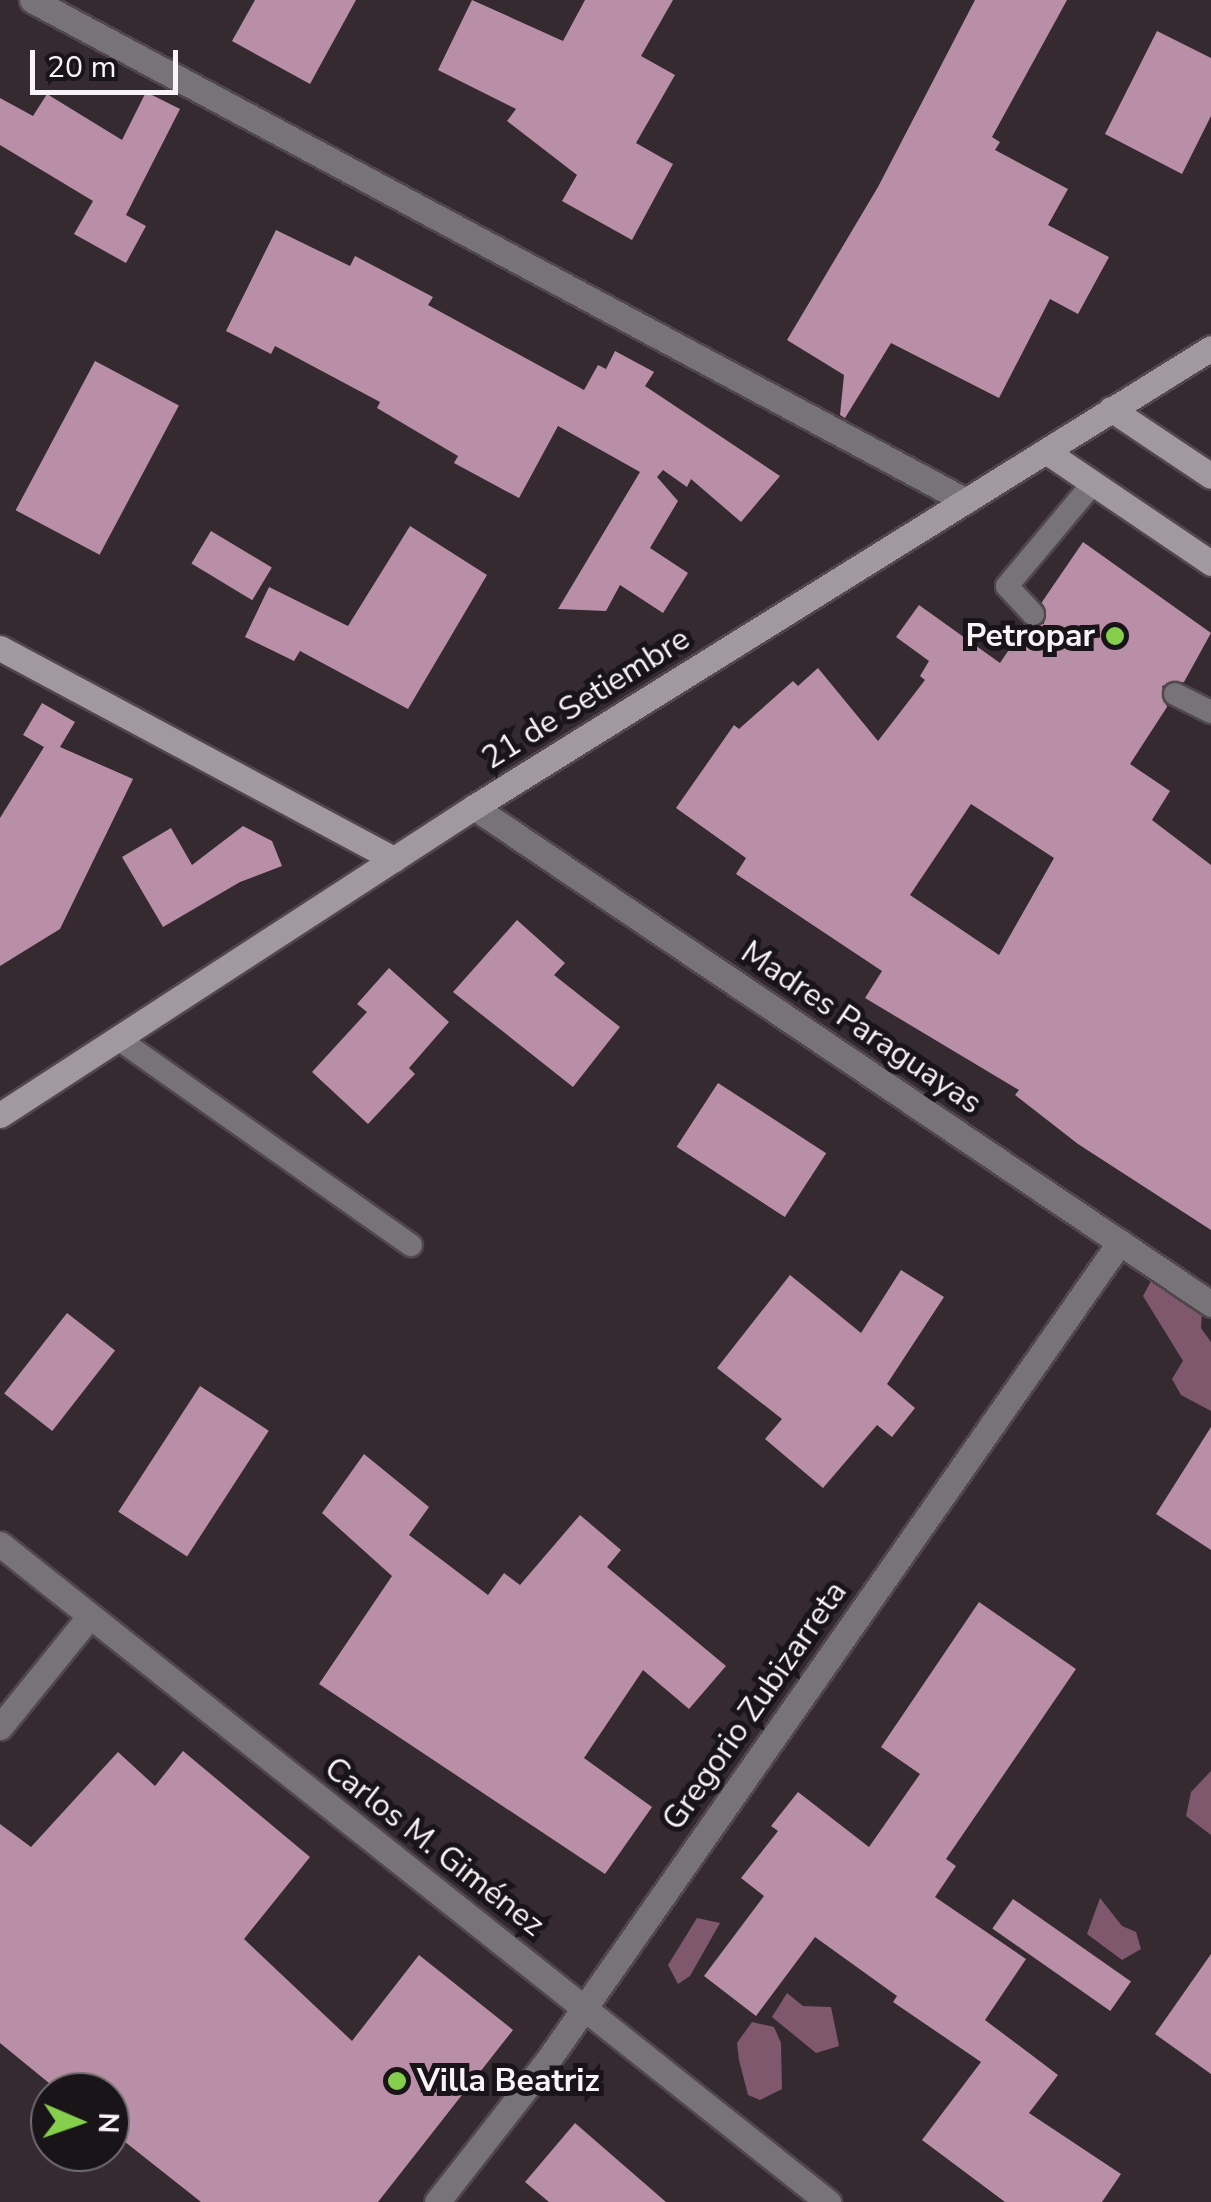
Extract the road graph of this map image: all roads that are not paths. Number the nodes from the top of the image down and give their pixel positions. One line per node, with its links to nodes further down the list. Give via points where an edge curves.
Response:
1 (32, 0): 7 (street)
2 (1211, 348): 3 (main road, 21 de Setiembre)
3 (1112, 409): 4 (main road, 21 de Setiembre); 5 (main road)
4 (1047, 452): 6 (main road); 7 (main road, 21 de Setiembre)
5 (1211, 476)
6 (1093, 483): 8 (main road); 9 (lane, via 1007,586)
7 (966, 500): 13 (main road, 21 de Setiembre)
8 (1211, 563)
9 (1034, 614)
10 (0, 648): 14 (main road)
11 (1176, 694): 12 (lane)
12 (1211, 712)
13 (474, 807): 14 (main road, 21 de Setiembre); 17 (street, Madres Paraguayas)
14 (394, 859): 15 (main road, 21 de Setiembre)
15 (120, 1040): 16 (main road, 21 de Setiembre); 18 (lane)
16 (0, 1116)
17 (1120, 1242): 19 (street, Madres Paraguayas); 23 (street, Gregorio Zubizarreta)
18 (411, 1245)
19 (1211, 1304)
20 (0, 1544): 21 (street, Carlos M. Giménez)
21 (90, 1617): 22 (street); 23 (street, Carlos M. Giménez)
22 (0, 1727)
23 (584, 2007): 24 (street, Gregorio Zubizarreta); 25 (street, Carlos M. Giménez)
24 (437, 2202)
25 (828, 2202)

